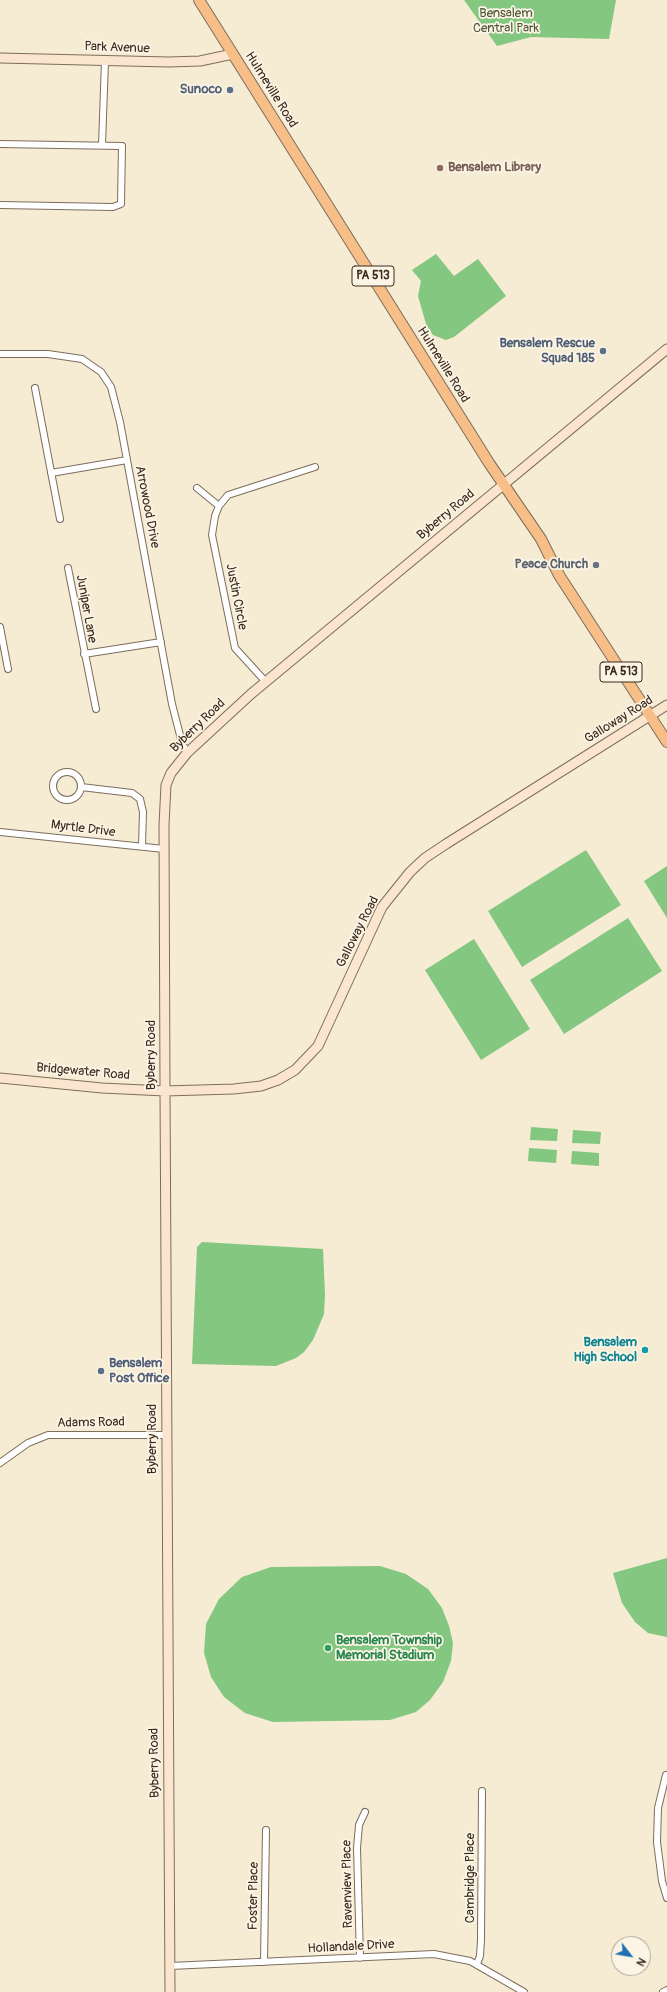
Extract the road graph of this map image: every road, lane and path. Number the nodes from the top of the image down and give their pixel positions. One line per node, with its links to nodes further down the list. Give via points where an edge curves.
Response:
1 (199, 0): 2 (main road, Hulmeville Road / PA 513)
2 (233, 54): 4 (street, Park Avenue, via 200,61); 14 (main road, Hulmeville Road / PA 513)
3 (0, 58): 4 (street, Park Avenue)
4 (105, 61): 6 (street)
5 (0, 144): 6 (street)
6 (102, 145): 7 (street, via 122,146 121,204 113,207)
7 (0, 205)
8 (667, 349): 14 (street, Byberry Road)
9 (0, 354): 11 (street, Arrowood Drive, via 72,356 82,359 101,372 111,387 115,400)
10 (35, 388): 13 (street)
11 (127, 460): 13 (street); 20 (street, Arrowood Drive)
12 (315, 467): 16 (street, via 228,495)
13 (52, 473): 17 (street)
14 (504, 484): 23 (street, Byberry Road); 26 (main road, Hulmeville Road / PA 513, via 541,539 559,575)
15 (197, 488): 16 (street)
16 (218, 506): 23 (street, Justin Circle, via 212,535 235,648)
17 (60, 519)
18 (68, 568): 21 (street, Juniper Lane)
19 (0, 627): 22 (street)
20 (161, 642): 21 (street, Juniper Lane); 28 (street, Arrowood Drive, via 172,704)
21 (84, 654): 25 (street, Juniper Lane)
22 (8, 669)
23 (266, 681): 28 (street, Byberry Road)
24 (667, 705): 26 (street, Galloway Road)
25 (96, 709)
26 (650, 715): 27 (main road, Hulmeville Road / PA 513); 34 (street, Galloway Road, via 446,844 410,872 382,907 318,1046 295,1070 261,1086)
27 (667, 742)
28 (187, 753): 32 (street, Byberry Road, via 171,773 166,785)
29 (81, 787): 29 (street, via 75,797 65,800 56,795 53,787 58,775 65,772 74,773); 31 (street, via 126,792 140,799 143,812)
30 (0, 832): 31 (street, Myrtle Drive)
31 (142, 843): 32 (street, Myrtle Drive)
32 (164, 849): 34 (street, Byberry Road)
33 (0, 1078): 34 (street, Bridgewater Road)
34 (165, 1091): 35 (street, Byberry Road)
35 (166, 1435): 36 (street, Adams Road, via 48,1435 28,1442); 45 (street, Byberry Road)
36 (0, 1463)
37 (666, 1775): 41 (street, via 658,1808 657,1837 658,1859)
38 (482, 1791): 44 (street, Cambridge Place, via 481,1940)
39 (365, 1812): 42 (street, Ravenview Place, via 359,1825 357,1848)
40 (266, 1830): 43 (street, Foster Place)
41 (667, 1898)
42 (360, 1958): 43 (street, Hollandale Drive); 44 (street, Hollandale Drive, via 434,1954 458,1957)
43 (264, 1962): 45 (street, Hollandale Drive)
44 (477, 1964): 48 (street, Hollandale Drive)
45 (170, 1966): 47 (street, Byberry Road)
46 (667, 1990): 49 (street)
47 (170, 1992)
48 (524, 1992)
49 (664, 1992)

